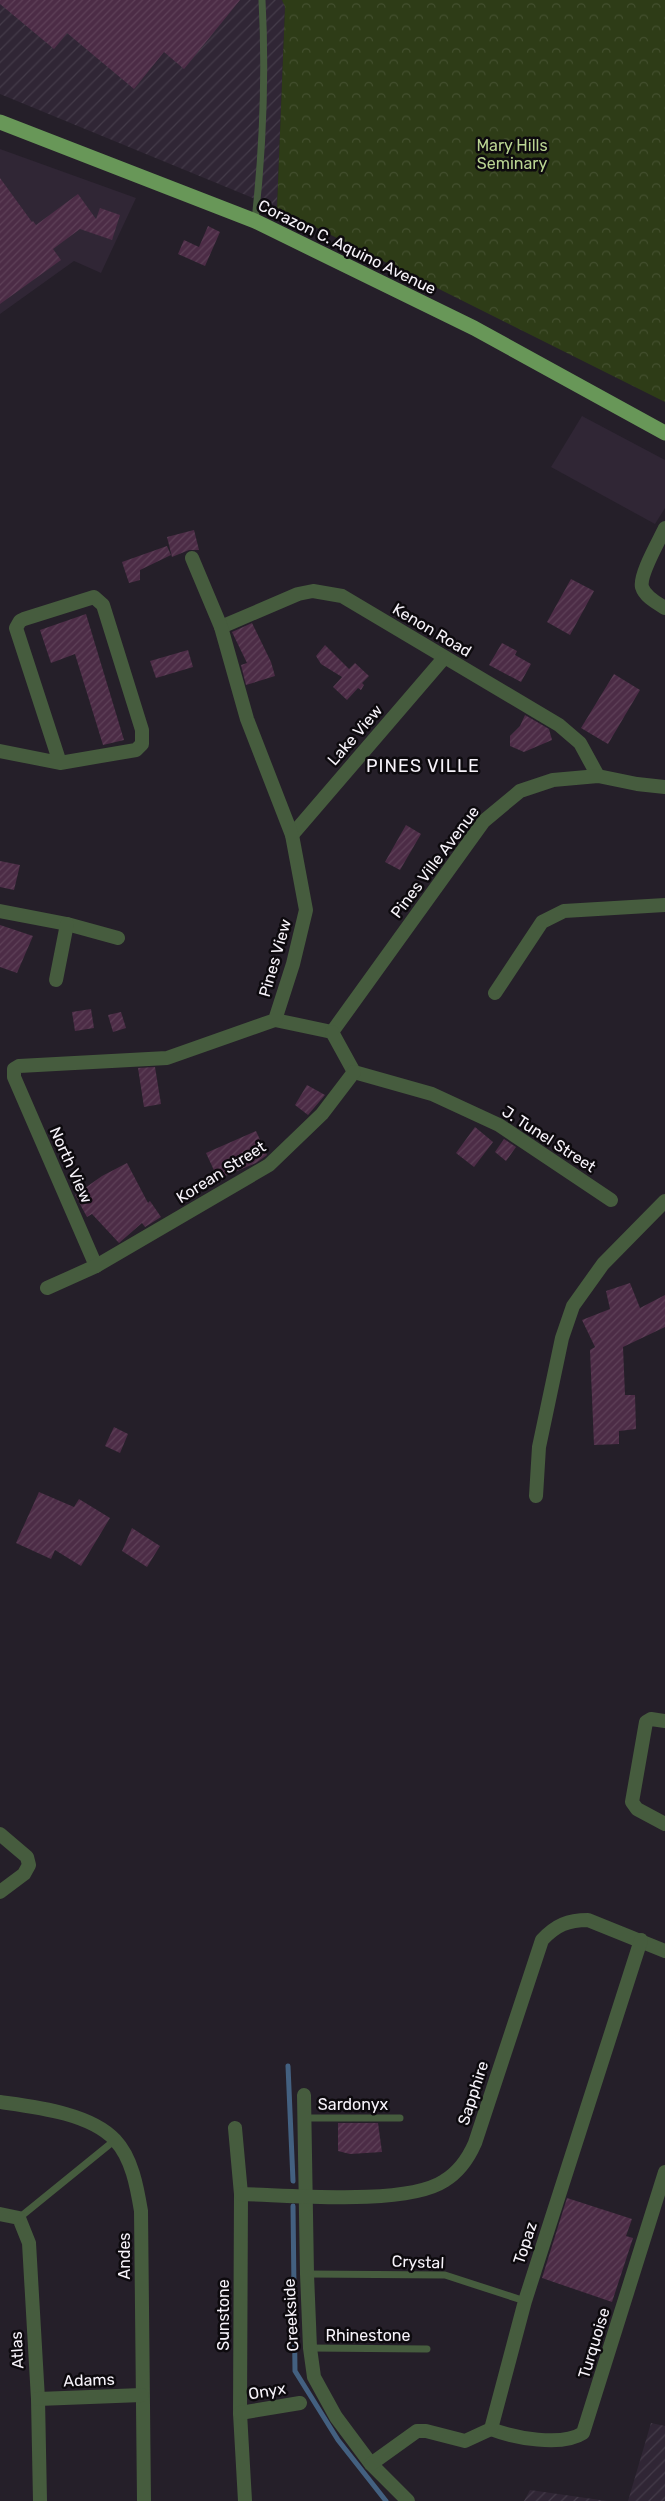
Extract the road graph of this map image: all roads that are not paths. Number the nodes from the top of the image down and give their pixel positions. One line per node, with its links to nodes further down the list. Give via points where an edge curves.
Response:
1 (262, 0): 3 (lane, via 265,59)
2 (0, 122): 3 (main road, Corazon C. Aquino Avenue)
3 (255, 221): 4 (main road, Corazon C. Aquino Avenue, via 474,328)
4 (665, 433)
5 (665, 528): 7 (street, via 642,577 642,588)
6 (192, 558): 8 (street, Pines View)
7 (665, 608)
8 (221, 627): 9 (street, Kenon Road, via 298,594 313,591 342,596); 14 (street, Pines View, via 247,719)
9 (444, 658): 12 (street, Kenon Road, via 559,725 580,743); 14 (street, Lake View)
10 (0, 751): 11 (street)
11 (60, 763): 11 (street, via 16,628 24,619 94,597 103,605 142,730 142,744 136,750)
12 (598, 776): 13 (street, Pines Ville Avenue); 22 (street, Pines Ville Avenue, via 553,780 520,791 484,821)
13 (665, 787)
14 (292, 835): 21 (street, Pines View, via 306,910)
15 (665, 906): 20 (street, via 564,911 542,922)
16 (0, 911): 17 (street)
17 (66, 924): 18 (street); 19 (street)
18 (118, 938)
19 (56, 980)
20 (495, 993)
21 (275, 1020): 22 (street); 24 (street, Pines View, via 167,1058 19,1066 14,1069)
22 (332, 1032): 23 (street)
23 (354, 1072): 25 (street, J. Tunel Street, via 432,1094 499,1124); 27 (street, Korean Street, via 322,1114 269,1165)
24 (14, 1077): 27 (street, North View)
25 (611, 1200)
26 (665, 1201): 29 (street, via 603,1264 573,1306 562,1338 539,1447)
27 (96, 1266): 28 (street, Korean Street)
28 (47, 1288)
29 (536, 1496)
30 (665, 1721): 31 (street, via 651,1718 646,1722 632,1794 632,1802 637,1809)
31 (665, 1824)
32 (0, 1834): 33 (street, via 27,1857 29,1865 24,1874)
33 (0, 1892)
34 (641, 1940): 35 (street, Sapphire); 44 (street, Sapphire, via 588,1920 562,1924 542,1940 475,2144 459,2170 443,2182 392,2196); 49 (street, Topaz)
35 (665, 1951)
36 (304, 2095): 38 (street, Creekside)
37 (0, 2102): 41 (street, Andes, via 76,2116 99,2127)
38 (306, 2118): 39 (lane, Sardonyx); 44 (street, Creekside)
39 (400, 2118)
40 (235, 2128): 43 (street, Sunstone)
41 (115, 2140): 47 (lane); 52 (street, Andes, via 130,2166 141,2211)
42 (665, 2172): 45 (street, Turquoise)
43 (241, 2194): 44 (street, Sapphire); 55 (street, Sunstone)
44 (307, 2195): 48 (street, Creekside)
45 (661, 2196): 56 (street, Turquoise, via 582,2433 574,2439 563,2440 508,2436)
46 (0, 2214): 47 (street)
47 (19, 2218): 53 (street, Atlas, via 29,2243)
48 (307, 2274): 49 (lane, Crystal, via 445,2275); 50 (street, Creekside)
49 (525, 2301): 56 (street, Topaz)
50 (310, 2348): 51 (lane, Rhinestone); 57 (street, Creekside, via 317,2387)
51 (427, 2349)
52 (142, 2395): 53 (street, Adams); 59 (street, Andes)
53 (38, 2399): 58 (street, Atlas)
54 (300, 2403): 55 (street, Onyx)
55 (240, 2412): 60 (street, Sunstone)
56 (491, 2429): 57 (street, via 465,2441 426,2430 417,2431)
57 (371, 2464): 61 (street, Creekside)
58 (40, 2501)
59 (144, 2501)
60 (245, 2501)
61 (408, 2501)

